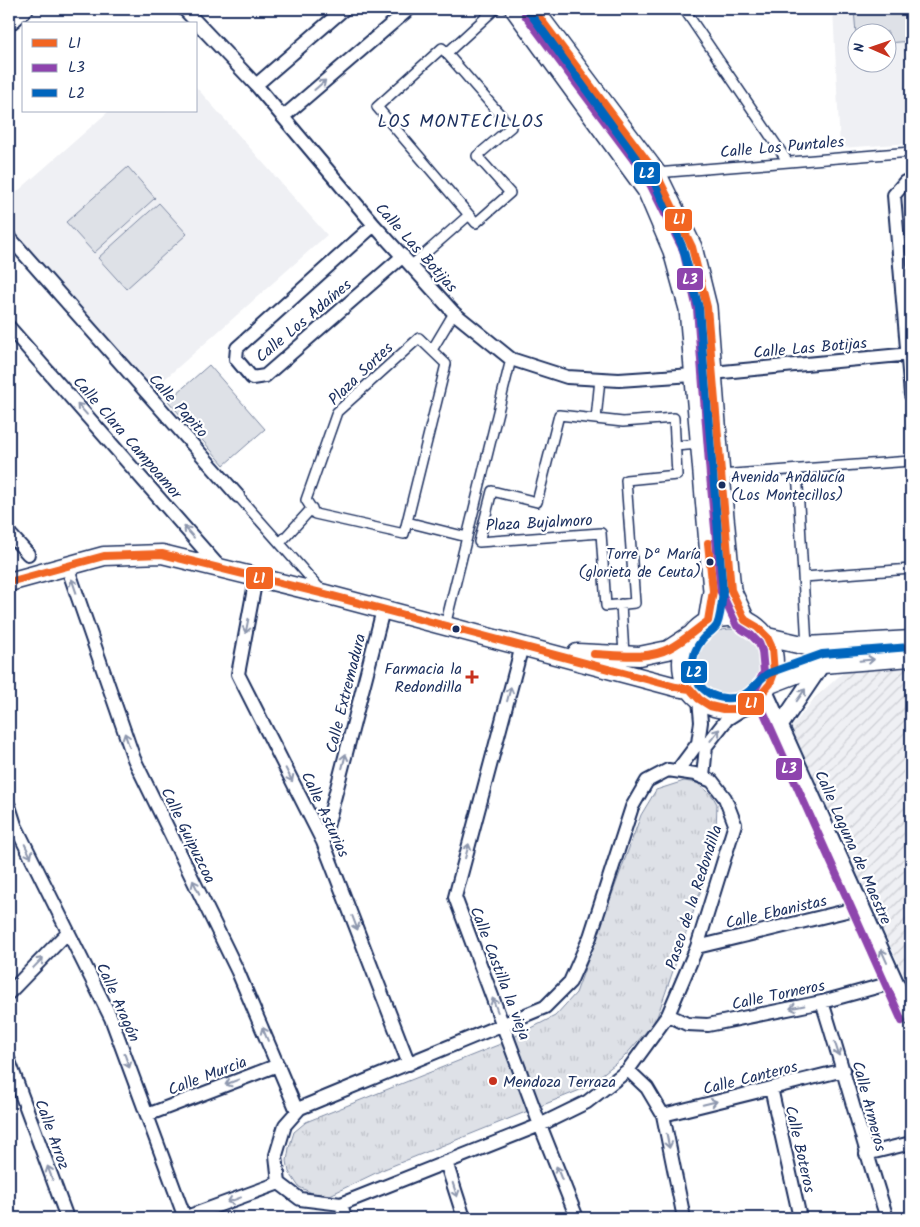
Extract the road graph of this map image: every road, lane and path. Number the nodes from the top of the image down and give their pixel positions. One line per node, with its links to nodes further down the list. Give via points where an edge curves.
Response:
1 (27, 9): 11 (street)
2 (184, 9): 9 (street, Calle Las Botijas)
3 (344, 9): 13 (street)
4 (408, 9): 14 (street, one-way to 4)
5 (495, 9): 12 (street)
6 (515, 9): 28 (main road, via 647,190 673,251)
7 (533, 9): 17 (main road)
8 (684, 9): 16 (street)
9 (196, 22)
10 (198, 24): 13 (street, Calle Las Botijas)
11 (9, 25)
12 (447, 53): 19 (street, via 442,48 377,106); 19 (street, via 511,127 478,156 510,194 476,223)
13 (256, 84): 14 (street, Calle Las Botijas)
14 (283, 117): 20 (street, Calle Las Botijas)
15 (911, 152): 16 (street, Calle Los Puntales)
16 (788, 162): 17 (street, Calle Los Puntales)
17 (656, 173): 28 (main road, via 692,247 707,308)
18 (911, 181): 26 (street, via 904,182 894,195)
19 (469, 215): 22 (street)
20 (374, 225): 22 (street, Calle Las Botijas); 22 (street, Calle Los Adaínes, via 237,348 236,358 252,378 265,376)
21 (9, 237): 37 (street, Calle Papito)
22 (407, 261): 23 (street, Calle Las Botijas)
23 (454, 313): 25 (street); 27 (street, Calle Las Botijas)
24 (9, 327): 48 (street, Calle Clara Campoamor, one-way to 24)
25 (432, 350): 38 (street, Plaza Sortes, via 419,338 337,412 306,500); 41 (street, via 446,364)
26 (910, 354): 28 (street, Calle Las Botijas); 30 (street)
27 (511, 359): 29 (street, Calle Las Botijas, via 567,377); 39 (street)
28 (703, 374): 29 (street, Calle Las Botijas); 32 (main road); 36 (main road)
29 (600, 379): 31 (street)
30 (911, 395)
31 (596, 419): 33 (street, Plaza Bujalmoro, via 623,422 674,418); 40 (street, Plaza Bujalmoro, via 560,414 537,502 492,491)
32 (700, 444): 33 (street); 56 (main road, via 713,591)
33 (675, 446): 53 (street, Plaza Bujalmoro, via 677,475 626,480 635,603)
34 (911, 460): 35 (street)
35 (797, 470): 36 (street); 49 (street)
36 (720, 476): 55 (main road, via 732,590)
37 (238, 496): 44 (street, Calle Papito)
38 (312, 508): 41 (street, via 315,514 404,534); 44 (street)
39 (474, 510): 40 (street, Plaza Bujalmoro); 43 (street)
40 (486, 513): 53 (street, Plaza Bujalmoro, via 479,542 601,533 606,606)
41 (407, 522): 43 (street)
42 (9, 533): 45 (street)
43 (467, 537): 57 (street)
44 (280, 543): 52 (street, Calle Papito)
45 (28, 554)
46 (66, 566): 48 (main road, via 104,556 162,554); 51 (main road); 87 (street, Calle Guipuzcoa, one-way to 46, via 238,972 134,760)
47 (911, 568): 49 (street)
48 (221, 569): 50 (main road)
49 (804, 577): 62 (street)
50 (256, 578): 52 (main road); 75 (street, Calle Asturias, one-way to 75, via 238,674)
51 (9, 582)
52 (324, 594): 54 (main road)
53 (621, 604): 64 (street)
54 (383, 610): 57 (main road); 75 (street, Calle Extremadura, one-way to 54)
55 (745, 620): 56 (main road, via 726,617); 59 (main road)
56 (708, 621): 58 (main road)
57 (445, 626): 61 (main road)
58 (692, 634): 64 (main road, via 668,650 639,656); 68 (main road, via 682,661 684,676)
59 (767, 637): 62 (main road); 67 (main road, via 772,648 774,673)
60 (911, 640): 62 (main road)
61 (522, 646): 63 (main road); 84 (street, Calle Castilla la vieja, one-way to 61, via 455,897)
62 (807, 646)
63 (547, 652): 64 (main road); 68 (main road)
64 (624, 655)
65 (911, 657): 66 (main road, one-way to 65)
66 (822, 664): 67 (main road); 70 (street, one-way to 66)
67 (767, 688): 69 (main road); 70 (street, Calle Laguna de Maestre)
68 (694, 694): 69 (main road, via 710,706 723,709); 71 (street, via 701,722 698,743)
69 (749, 705): 72 (street, one-way to 69, via 706,746 727,719)
70 (780, 726): 76 (street, Calle Laguna de Maestre)
71 (677, 771): 72 (street, Paseo de la Redondilla); 84 (street, Paseo de la Redondilla, via 668,770 647,781 632,807 590,937 570,982 545,1007)
72 (703, 777): 78 (street, Paseo de la Redondilla, via 712,781 725,798 735,824)
73 (9, 806): 74 (street, Calle Aragón)
74 (12, 827): 77 (street, Calle Aragón, one-way to 77)
75 (323, 842): 86 (street, Calle Asturias, one-way to 86)
76 (862, 907): 78 (street, Calle Ebanistas); 79 (street, Calle Laguna de Maestre, one-way to 76)
77 (68, 932): 80 (street, one-way to 77); 92 (street, Calle Aragón, one-way to 92, via 111,1018)
78 (698, 946): 82 (street, Paseo de la Redondilla)
79 (895, 982): 81 (street, Calle Torneros); 83 (street, Calle Laguna de Maestre)
80 (9, 993)
81 (822, 1002): 82 (street, Calle Torneros, one-way to 82, via 708,1025 687,1024); 89 (street, Calle Armeros, one-way to 89)
82 (668, 1015): 88 (street, Paseo de la Redondilla)
83 (911, 1017)
84 (503, 1025): 86 (street, Paseo de la Redondilla); 94 (street, Calle Castilla la vieja)
85 (9, 1061): 100 (street, Calle Arroz, one-way to 85)
86 (409, 1064): 91 (street, Paseo de la Redondilla)
87 (278, 1065): 91 (street, Calle Guipuzcoa); 92 (street, Calle Murcia, one-way to 92)
88 (628, 1070): 93 (street, via 647,1088); 94 (street, Paseo de la Redondilla, via 587,1102)
89 (844, 1070): 90 (street, Calle Canteros); 96 (street, Calle Armeros)
90 (771, 1088): 93 (street, Calle Canteros, one-way to 90); 106 (street, Calle Boteros)
91 (297, 1111): 98 (street, Paseo de la Redondilla, via 284,1125 276,1155)
92 (147, 1115): 101 (street, Calle Aragón)
93 (663, 1115): 105 (street, one-way to 105)
94 (540, 1125): 97 (street, Paseo de la Redondilla); 104 (street, Calle Castilla la vieja, one-way to 94)
95 (911, 1143): 96 (street)
96 (866, 1154): 107 (street, Calle Armeros)
97 (446, 1162): 99 (street, Paseo de la Redondilla); 103 (street, one-way to 103)
98 (280, 1183): 99 (street, Paseo de la Redondilla, via 300,1200); 101 (street, one-way to 101)
99 (341, 1204): 102 (street)
100 (67, 1218)
101 (185, 1218)
102 (345, 1218)
103 (464, 1218)
104 (577, 1218)
105 (684, 1218)
106 (800, 1218)
107 (887, 1218)

